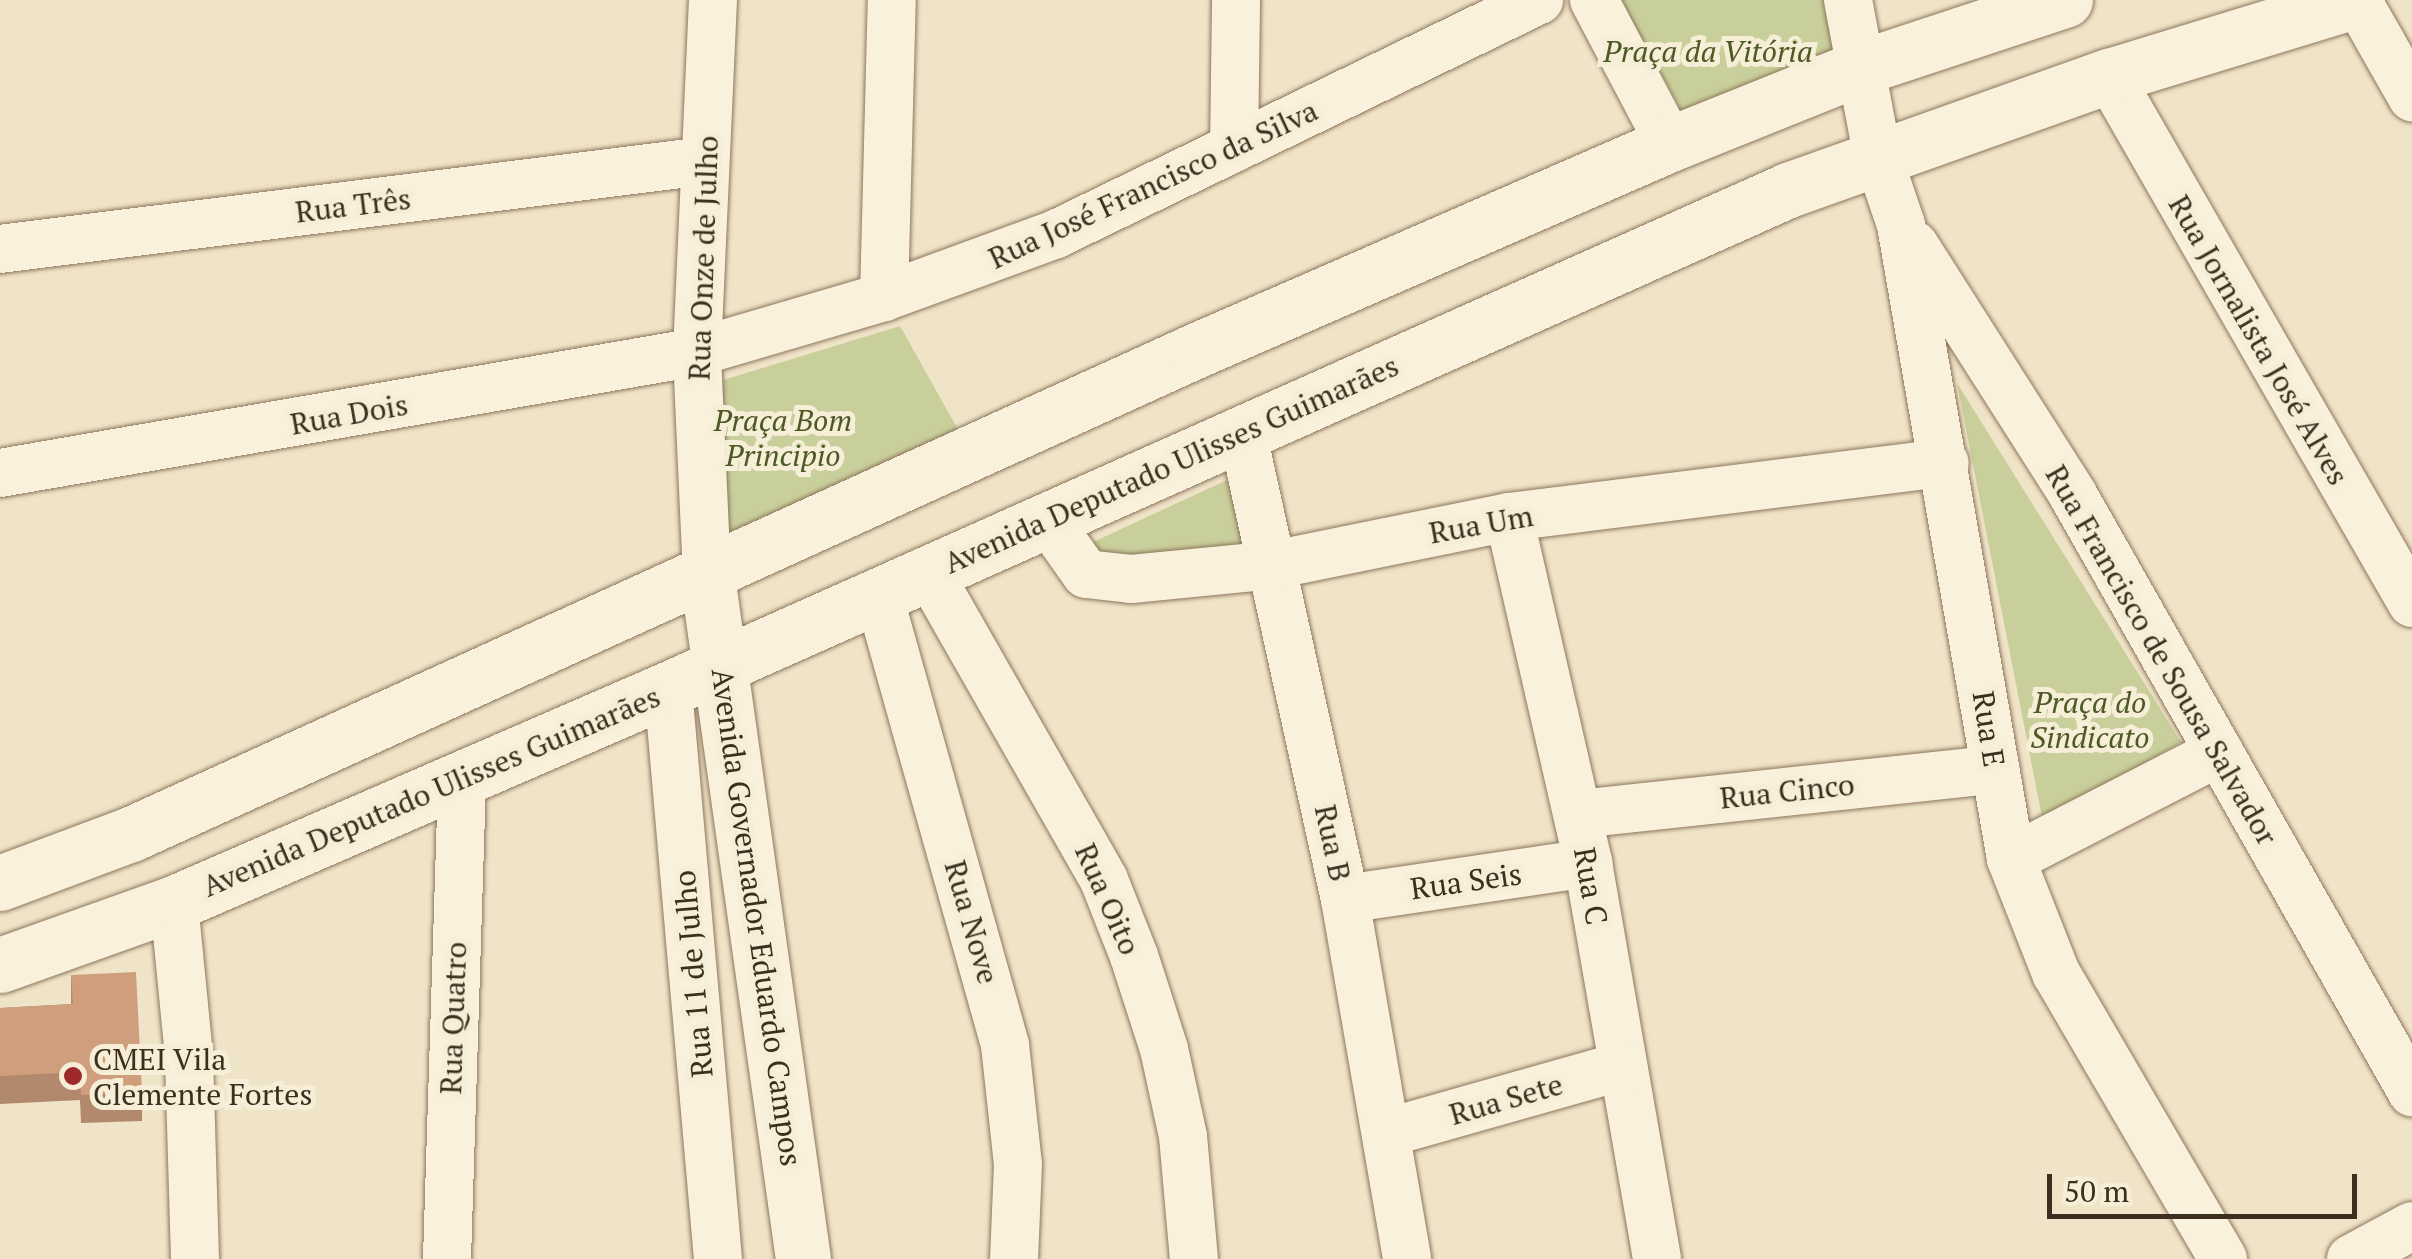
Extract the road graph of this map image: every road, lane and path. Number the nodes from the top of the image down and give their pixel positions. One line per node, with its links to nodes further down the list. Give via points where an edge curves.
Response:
1 (712, 0): 15 (street, Rua Onze de Julho)
2 (892, 0): 18 (street)
3 (1236, 0): 13 (street)
4 (1539, 0): 13 (street, Rua José Francisco da Silva)
5 (1594, 0): 12 (street)
6 (1848, 0): 9 (street, Rua E)
7 (2065, 0): 9 (street)
8 (2357, 0): 10 (street, Avenida Deputado Ulisses Guimarães); 11 (street)
9 (1859, 68): 12 (street); 14 (street, Rua E)
10 (2110, 76): 14 (street, Avenida Deputado Ulisses Guimarães); 29 (street, Rua Jornalista José Alves)
11 (2412, 98)
12 (1670, 144): 27 (street, via 1214,343)
13 (1234, 148): 18 (street, Rua José Francisco da Silva, via 1056,234)
14 (1877, 154): 16 (street, Rua E); 20 (street, Avenida Deputado Ulisses Guimarães)
15 (705, 161): 17 (street, Rua Três); 19 (street, Rua Onze de Julho)
16 (1901, 225): 21 (street, Rua E); 32 (street, Rua Francisco de Sousa Salvador, via 2073,495)
17 (0, 249)
18 (884, 297): 19 (street, Rua José Francisco da Silva)
19 (697, 352): 22 (street, Rua Dois); 27 (street, Rua Onze de Julho)
20 (1242, 431): 24 (street, Avenida Deputado Ulisses Guimarães); 25 (street, Rua B)
21 (1945, 463): 23 (street, Rua Um); 33 (street, Rua E)
22 (0, 473)
23 (1508, 517): 25 (street, Rua Um); 35 (street, Rua C)
24 (1047, 519): 25 (street, Rua Um, via 1076,563 1098,579); 26 (street, Avenida Deputado Ulisses Guimarães)
25 (1274, 566): 39 (street, Rua B)
26 (929, 573): 28 (street, Avenida Deputado Ulisses Guimarães); 51 (street, Rua Oito, via 1088,850 1122,926 1164,1049 1183,1136)
27 (707, 576): 30 (street, Avenida Governador Eduardo Campos); 38 (street, via 131,834)
28 (878, 593): 30 (street, Avenida Deputado Ulisses Guimarães); 50 (street, Rua Nove, via 1005,1044 1018,1164)
29 (2412, 602)
30 (723, 661): 31 (street, Avenida Deputado Ulisses Guimarães); 49 (street, Avenida Governador Eduardo Campos)
31 (668, 689): 34 (street, Avenida Deputado Ulisses Guimarães); 48 (street, Rua 11 de Julho)
32 (2220, 752): 36 (street); 43 (street, Rua Francisco de Sousa Salvador)
33 (1996, 769): 35 (street, Rua Cinco); 36 (street, Rua E)
34 (462, 778): 40 (street, Avenida Deputado Ulisses Guimarães); 47 (street, Rua Quatro)
35 (1578, 814): 37 (street, Rua C)
36 (2012, 859): 54 (street, Rua E, via 2056,972)
37 (1588, 863): 39 (street, Rua Seis); 42 (street, Rua C)
38 (0, 883)
39 (1345, 899): 44 (street, Rua B)
40 (174, 902): 41 (street, Avenida Deputado Ulisses Guimarães); 46 (street, via 189,1058)
41 (0, 965)
42 (1624, 1066): 44 (street, Rua Sete); 53 (street, Rua C)
43 (2412, 1092)
44 (1389, 1132): 52 (street, Rua B)
45 (2412, 1226): 55 (street)
46 (195, 1259)
47 (447, 1259)
48 (718, 1259)
49 (803, 1259)
50 (1014, 1259)
51 (1194, 1259)
52 (1407, 1259)
53 (1657, 1259)
54 (2223, 1259)
55 (2351, 1259)

